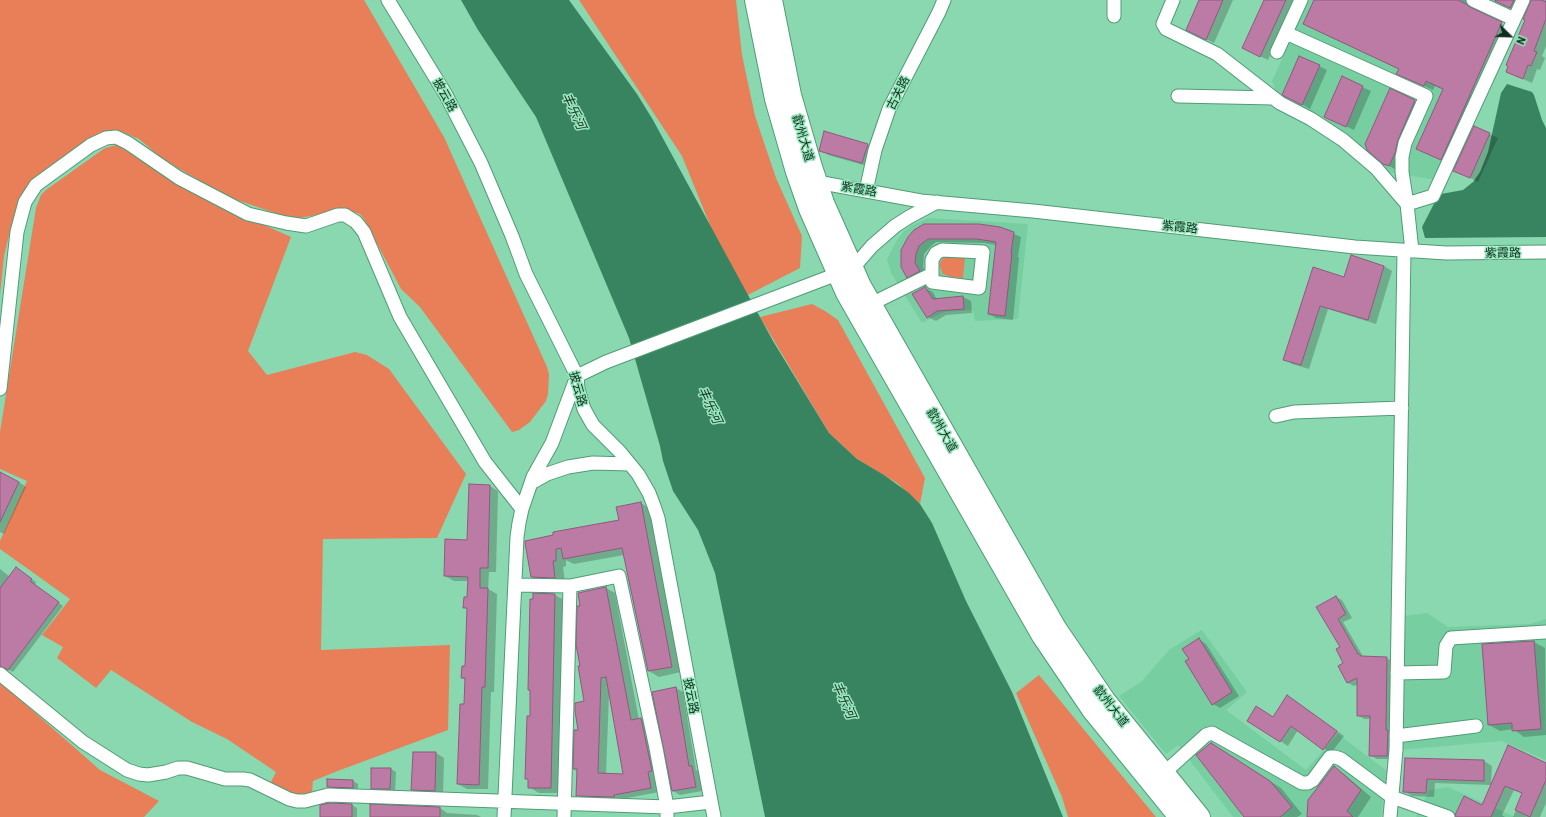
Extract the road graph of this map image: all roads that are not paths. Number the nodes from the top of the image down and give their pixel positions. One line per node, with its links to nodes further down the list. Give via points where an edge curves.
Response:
1 (388, 0): 25 (street, 披云路, via 464,129 497,199 526,274)
2 (755, 0): 22 (highway, 歙州大道, via 785,136 809,209)
3 (772, 0): 16 (highway, 歙州大道, via 791,95)
4 (944, 0): 17 (street, 古关路, via 888,109)
5 (1114, 0): 10 (street)
6 (1173, 0): 15 (street, via 1163,24 1166,29 1217,54)
7 (1301, 0): 12 (street)
8 (1473, 0): 11 (street)
9 (1523, 0): 11 (street)
10 (1114, 16)
11 (1514, 19): 19 (street, via 1433,196)
12 (1286, 32): 13 (street); 19 (street, via 1426,96 1403,150 1402,172)
13 (1277, 52)
14 (1178, 96): 15 (street)
15 (1274, 98): 19 (street, via 1322,125 1348,144 1376,168)
16 (817, 182): 17 (street, 紫霞路); 22 (highway, 歙州大道)
17 (866, 191): 18 (street, 紫霞路)
18 (937, 202): 20 (street, 紫霞路); 22 (street, via 895,226)
19 (1407, 204): 20 (street)
20 (1408, 251): 21 (street, 紫霞路); 27 (street)
21 (1546, 252)
22 (845, 271): 24 (highway, 歙州大道); 25 (street, via 606,362); 48 (highway, 歙州大道, via 846,293 1042,636 1092,710)
23 (932, 274): 24 (street)
24 (871, 304): 39 (highway, 歙州大道, via 1056,628 1105,700)
25 (577, 376): 29 (street, 披云路, via 580,400 588,417); 30 (street, via 552,443)
26 (0, 389): 31 (street, via 17,232 25,202 36,185 91,145 106,138 116,137 128,142 179,178 248,214 306,226 338,215 345,215 356,222 364,232 400,317 484,462)
27 (1402, 408): 28 (street, via 1294,412); 35 (street)
28 (1276, 416)
29 (629, 464): 30 (street, via 594,463 568,467); 42 (street, 披云路, via 649,493 658,518)
30 (531, 483): 31 (street)
31 (522, 509): 32 (street, via 517,537)
32 (515, 586): 33 (street); 41 (street)
33 (570, 586): 43 (street); 44 (street, via 619,576)
34 (1546, 632): 35 (street, via 1451,638 1446,646 1444,672)
35 (1397, 673): 38 (street)
36 (0, 674): 41 (street, via 83,742 127,770 139,774 148,775 187,768 225,779 250,780 297,801 328,795)
37 (1476, 726): 38 (street)
38 (1396, 736): 40 (street)
39 (1164, 773): 40 (street, via 1206,735 1212,733 1302,783 1313,780 1330,757 1335,756); 49 (highway, 歙州大道)
40 (1392, 797): 50 (street); 51 (street)
41 (505, 802): 43 (street); 45 (street)
42 (711, 802): 44 (street); 47 (street, 披云路)
43 (564, 804): 44 (street); 46 (street)
44 (667, 812)
45 (504, 817)
46 (564, 817)
47 (714, 817)
48 (1179, 817)
49 (1200, 817)
50 (1390, 817)
51 (1448, 817)

